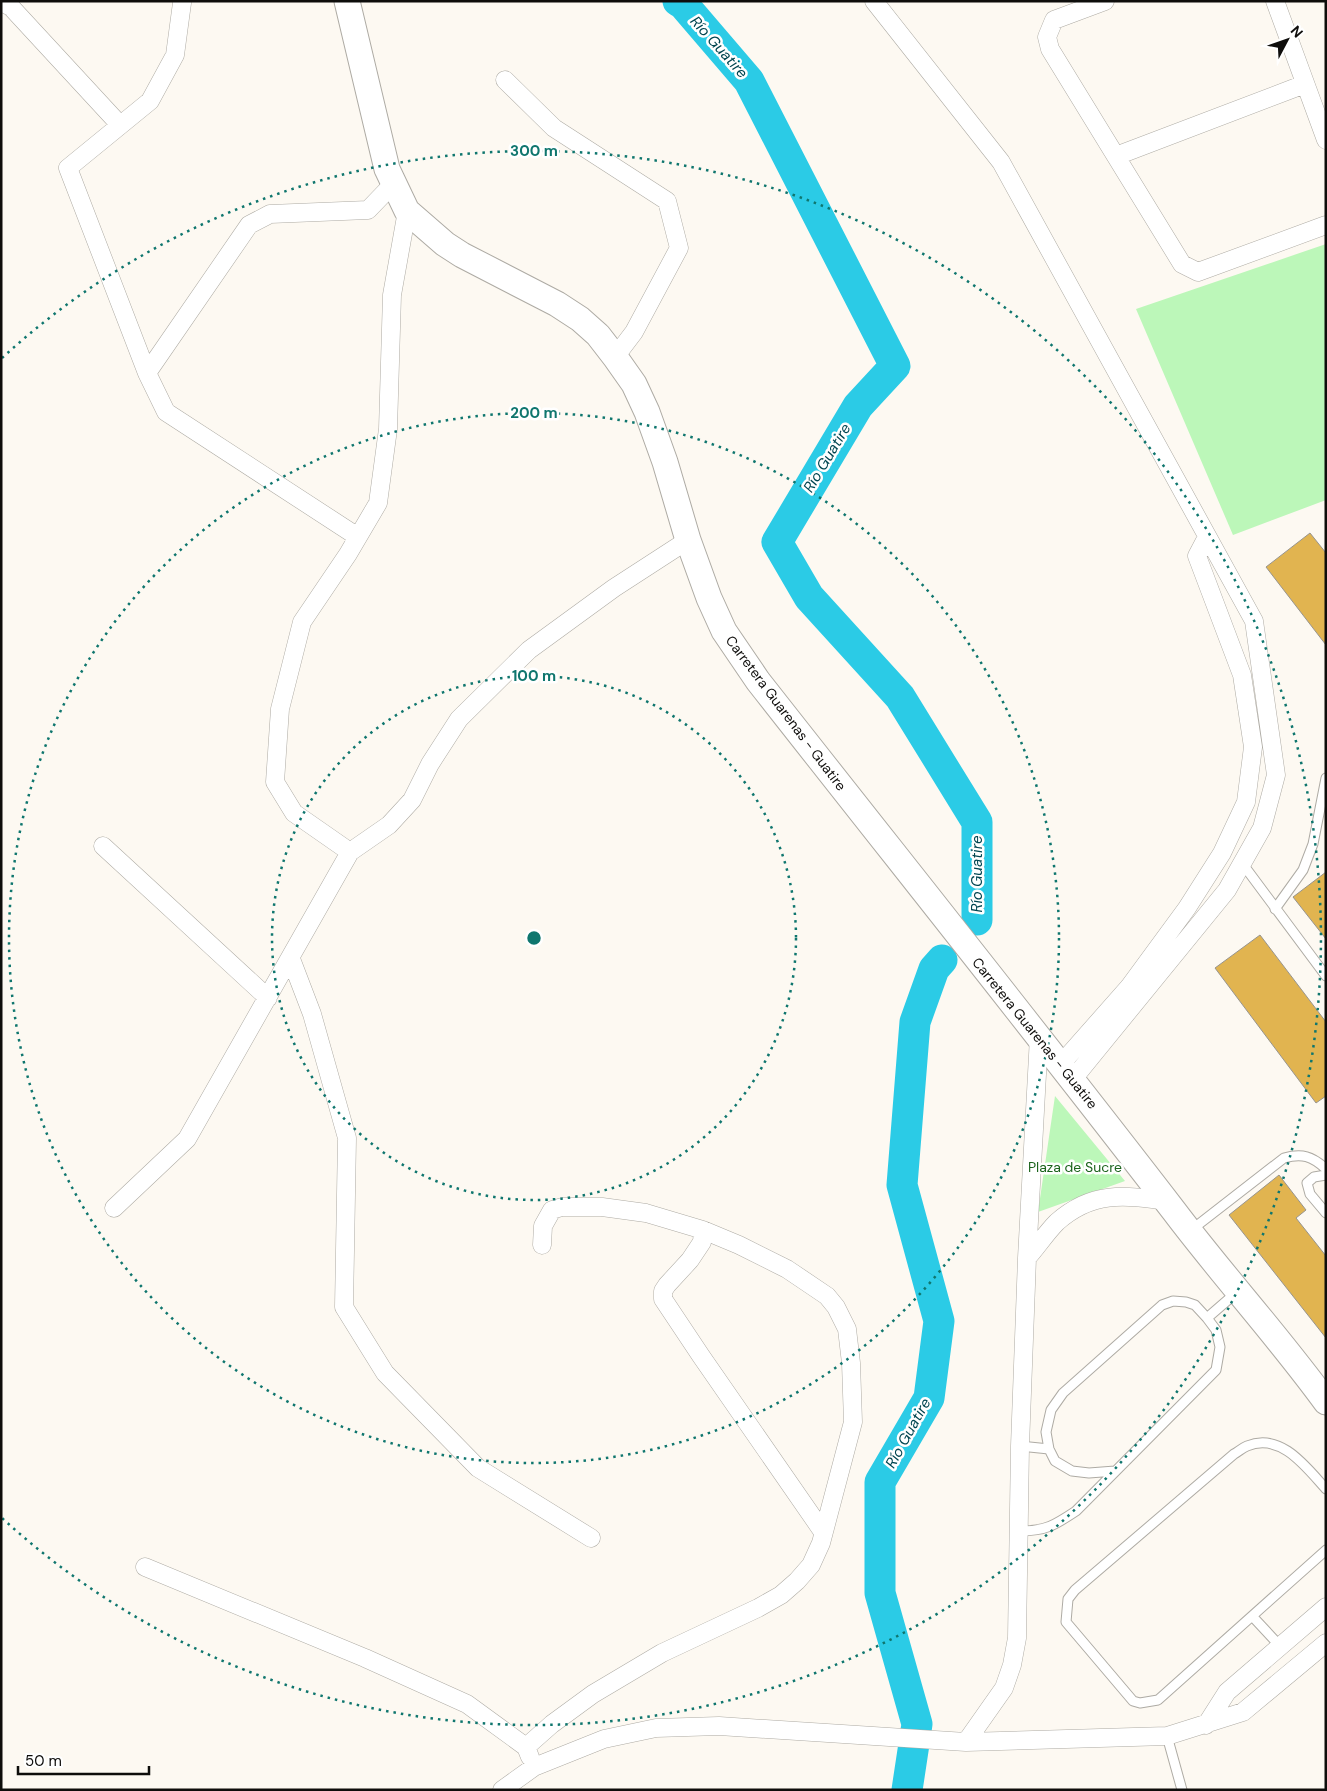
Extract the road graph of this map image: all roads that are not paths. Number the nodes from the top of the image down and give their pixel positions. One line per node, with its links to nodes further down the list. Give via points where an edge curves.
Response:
1 (347, 1): 12 (main road, Carretera Guarenas - Guatire, via 381,148)
2 (874, 1): 18 (street, via 1000,162)
3 (1105, 1): 11 (street, via 1054,20 1047,37 1050,49)
4 (1275, 1): 8 (street)
5 (1, 2): 9 (street, via 11,7)
6 (182, 4): 9 (street, via 175,55 150,101)
7 (505, 80): 15 (street, via 554,128 667,201 679,248 634,332)
8 (1305, 84): 10 (street); 11 (street)
9 (120, 125): 16 (street, via 68,168)
10 (1326, 140)
11 (1116, 156): 14 (street, via 1182,264 1198,272)
12 (393, 184): 13 (main road, Carretera Guarenas - Guatire); 16 (street, via 368,210 270,214 249,225)
13 (407, 211): 15 (main road, Carretera Guarenas - Guatire, via 462,255 580,319); 17 (street, via 392,295 388,429 378,503)
14 (1326, 225)
15 (615, 357): 19 (main road, Carretera Guarenas - Guatire, via 634,384 647,412 666,462)
16 (147, 373): 17 (street, via 166,412)
17 (358, 537): 23 (street, via 302,622 280,709 275,782 294,813)
18 (1207, 537): 24 (street, via 1254,621 1276,775 1262,828); 30 (street, via 1197,556 1242,675 1253,748 1246,802 1222,853 1187,908)
19 (688, 540): 23 (street, via 614,588 529,650 459,718 412,800 389,824); 29 (main road, Carretera Guarenas - Guatire, via 709,598 737,652)
20 (1326, 778): 21 (lane)
21 (1323, 810): 25 (lane, via 1303,870)
22 (103, 846): 28 (street)
23 (350, 852): 26 (street)
24 (1242, 863): 25 (lane); 30 (street, via 1227,890)
25 (1275, 908): 27 (lane)
26 (291, 959): 28 (street); 49 (street, via 312,1014 348,1138 344,1307 385,1374 478,1468)
27 (1326, 976)
28 (268, 998): 34 (street, via 187,1139)
29 (1031, 1028): 30 (main road, Carretera Guarenas - Guatire); 39 (street)
30 (1067, 1072): 33 (main road, Carretera Guarenas - Guatire)
31 (1326, 1169): 37 (lane, via 1297,1154 1284,1158)
32 (1326, 1175): 35 (lane, via 1314,1177 1307,1183 1310,1194)
33 (1166, 1201): 37 (main road, Carretera Guarenas - Guatire); 39 (street, via 1117,1195 1095,1200 1073,1210 1056,1223)
34 (114, 1208)
35 (1326, 1214)
36 (703, 1230): 38 (street, via 646,1213 562,1206 552,1210 543,1226); 48 (street, via 702,1242 667,1285 663,1299); 48 (street, via 787,1269 827,1296 836,1306 847,1329 853,1422)
37 (1190, 1231): 40 (main road, Carretera Guarenas - Guatire)
38 (542, 1245)
39 (1027, 1258): 43 (street)
40 (1238, 1292): 41 (lane); 42 (main road, Carretera Guarenas - Guatire)
41 (1207, 1318): 44 (lane, via 1186,1302 1162,1304 1063,1393 1050,1410 1046,1432); 45 (lane, via 1216,1330 1220,1347 1216,1370)
42 (1323, 1391)
43 (1020, 1446): 44 (lane); 47 (street)
44 (1049, 1449): 45 (lane, via 1055,1461 1072,1471)
45 (1115, 1471): 47 (lane, via 1076,1511 1058,1523 1038,1531)
46 (1326, 1489): 53 (lane, via 1296,1456 1279,1446 1265,1443 1247,1446 1075,1590 1068,1599 1066,1622 1133,1701 1140,1703 1158,1700)
47 (1020, 1531): 58 (street, via 1017,1638 1012,1664 1004,1688)
48 (823, 1532): 59 (street, via 811,1564 781,1595 662,1653 593,1694)
49 (591, 1538)
50 (1326, 1550): 53 (lane)
51 (145, 1567): 59 (street, via 365,1658 466,1704)
52 (1326, 1607): 55 (street)
53 (1253, 1617): 55 (lane)
54 (1326, 1643): 56 (street, via 1243,1712)
55 (1280, 1646): 56 (street, via 1226,1692)
56 (1206, 1725): 57 (street)
57 (1167, 1736): 58 (street); 62 (lane)
58 (966, 1742): 60 (street, via 719,1726 656,1728 604,1739)
59 (526, 1747): 60 (street)
60 (534, 1767): 61 (street)
61 (502, 1790)
62 (1182, 1790)

